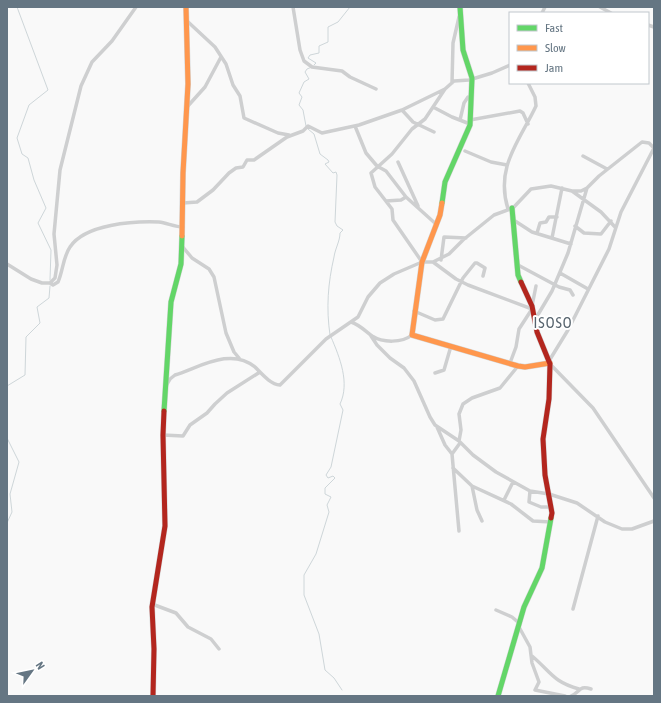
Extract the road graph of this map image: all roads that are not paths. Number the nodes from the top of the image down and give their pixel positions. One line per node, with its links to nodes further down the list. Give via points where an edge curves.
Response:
1 (136, 7): 60 (street, via 112,41 92,62 81,86 60,170 54,234 57,265)
2 (186, 7): 5 (street)
3 (293, 7): 12 (street, via 304,61 312,67 342,71)
4 (460, 9): 8 (street, via 463,50); 9 (street, via 453,43)
5 (186, 20): 6 (street); 15 (street)
6 (221, 57): 15 (street, via 205,86); 23 (street, via 240,96 244,118 275,132)
7 (509, 65): 8 (street)
8 (472, 78): 9 (street); 18 (street)
9 (452, 83): 11 (street)
10 (528, 84): 19 (street, via 536,106)
11 (445, 88): 14 (street); 16 (street)
12 (376, 90)
13 (468, 97): 17 (street, via 464,102)
14 (434, 106): 17 (street); 20 (street)
15 (187, 107): 37 (street)
16 (402, 110): 20 (street); 21 (street)
17 (460, 120): 18 (street)
18 (470, 122): 19 (street, via 520,111); 43 (street, via 444,182)
19 (528, 124): 28 (street, via 515,144)
20 (418, 125): 22 (street); 29 (street, via 408,133 392,154)
21 (355, 126): 23 (street, via 322,133 308,126 303,131); 29 (street, via 366,153)
22 (434, 132)
23 (290, 135): 37 (street, via 254,160 247,160 243,167 229,173 199,201)
24 (654, 148): 30 (street, via 649,143 642,142); 46 (street)
25 (464, 151): 28 (street)
26 (583, 156): 30 (street)
27 (398, 162): 38 (street)
28 (507, 165): 39 (street, via 503,190)
29 (377, 166): 34 (street, via 386,171); 36 (street, via 370,177)
30 (607, 169): 32 (street)
31 (562, 188): 33 (street); 39 (street, via 535,187); 40 (street)
32 (587, 188): 33 (street); 35 (street)
33 (572, 191): 35 (street)
34 (406, 197): 36 (street); 38 (street)
35 (584, 200): 42 (street); 44 (street)
36 (386, 201): 53 (street, via 392,209 393,220)
37 (183, 203): 45 (street)
38 (420, 209): 43 (street)
39 (510, 209): 41 (street); 48 (street, via 494,216)
40 (557, 217): 47 (street, via 549,217 546,222 540,223); 49 (street)
41 (512, 219): 47 (street); 56 (street)
42 (611, 221): 44 (street, via 601,234 584,233); 46 (street)
43 (437, 225): 53 (street)
44 (575, 226): 50 (street)
45 (183, 227): 51 (street); 60 (street, via 157,222 118,224 97,229 72,244 58,282 53,285)
46 (615, 227): 63 (street, via 612,243)
47 (537, 234): 49 (street)
48 (466, 238): 52 (street); 52 (street, via 444,237)
49 (552, 238): 50 (street)
50 (571, 244): 57 (street)
51 (182, 246): 72 (street, via 192,258 212,272 226,333 234,352); 78 (street, via 181,264 171,308)
52 (441, 260): 54 (street)
53 (422, 262): 54 (street); 66 (street); 68 (street, via 380,283 368,297 361,313)
54 (433, 262): 59 (street)
55 (7, 264): 60 (street, via 31,279)
56 (518, 265): 61 (street); 65 (street, via 518,275)
57 (560, 273): 61 (street); 63 (street)
58 (483, 276): 59 (street, via 485,268 477,262)
59 (462, 282): 65 (street); 66 (street, via 443,319 435,320)
60 (50, 283)
61 (555, 284): 64 (street, via 570,290); 67 (street)
62 (536, 286): 65 (street)
63 (588, 289): 73 (street)
64 (573, 295)
65 (532, 308): 67 (street); 74 (street, via 519,329)
66 (414, 312): 69 (street)
67 (536, 318): 73 (street, via 537,332)
68 (351, 322): 70 (street); 76 (street, via 326,339 283,384 276,385)
69 (412, 335): 70 (street, via 404,340 383,340); 71 (street)
70 (372, 336): 79 (street, via 377,345 404,368 414,382)
71 (451, 346): 74 (street); 77 (street, via 444,370)
72 (243, 360): 76 (street); 78 (street, via 233,357 204,365 173,376)
73 (550, 363): 75 (street); 87 (street, via 549,399 543,439); 88 (street, via 593,408)
74 (510, 364): 75 (street)
75 (518, 366): 81 (street, via 500,388 463,404 459,414)
76 (260, 372): 80 (street, via 217,402 190,425 183,436)
77 (435, 374)
78 (166, 387): 80 (street)
79 (435, 425): 81 (street); 82 (street)
80 (163, 435): 96 (street, via 165,526)
81 (459, 442): 82 (street); 84 (street, via 485,464)
82 (452, 454): 83 (street)
83 (453, 468): 85 (street); 95 (street)
84 (513, 482): 86 (street); 89 (street)
85 (472, 486): 89 (street); 92 (street)
86 (530, 491): 87 (street); 90 (street, via 529,502 541,507)
87 (549, 494): 90 (street); 91 (street, via 577,503)
88 (654, 498)
89 (504, 500): 94 (street, via 533,521)
90 (551, 507): 94 (street)
91 (598, 516): 93 (street, via 625,530); 97 (street)
92 (482, 521)
93 (654, 521)
94 (552, 522): 99 (street, via 542,568 530,592)
95 (459, 531)
96 (152, 604): 100 (street, via 176,613 188,626 211,638); 104 (street)
97 (573, 609)
98 (496, 610): 99 (street, via 512,617)
99 (519, 625): 101 (street); 105 (street)
100 (219, 649)
101 (532, 656): 102 (street, via 555,679); 106 (street, via 539,682 535,690)
102 (579, 690): 103 (street); 107 (street)
103 (592, 690)
104 (153, 696)
105 (498, 696)
106 (565, 696)
107 (571, 696)

